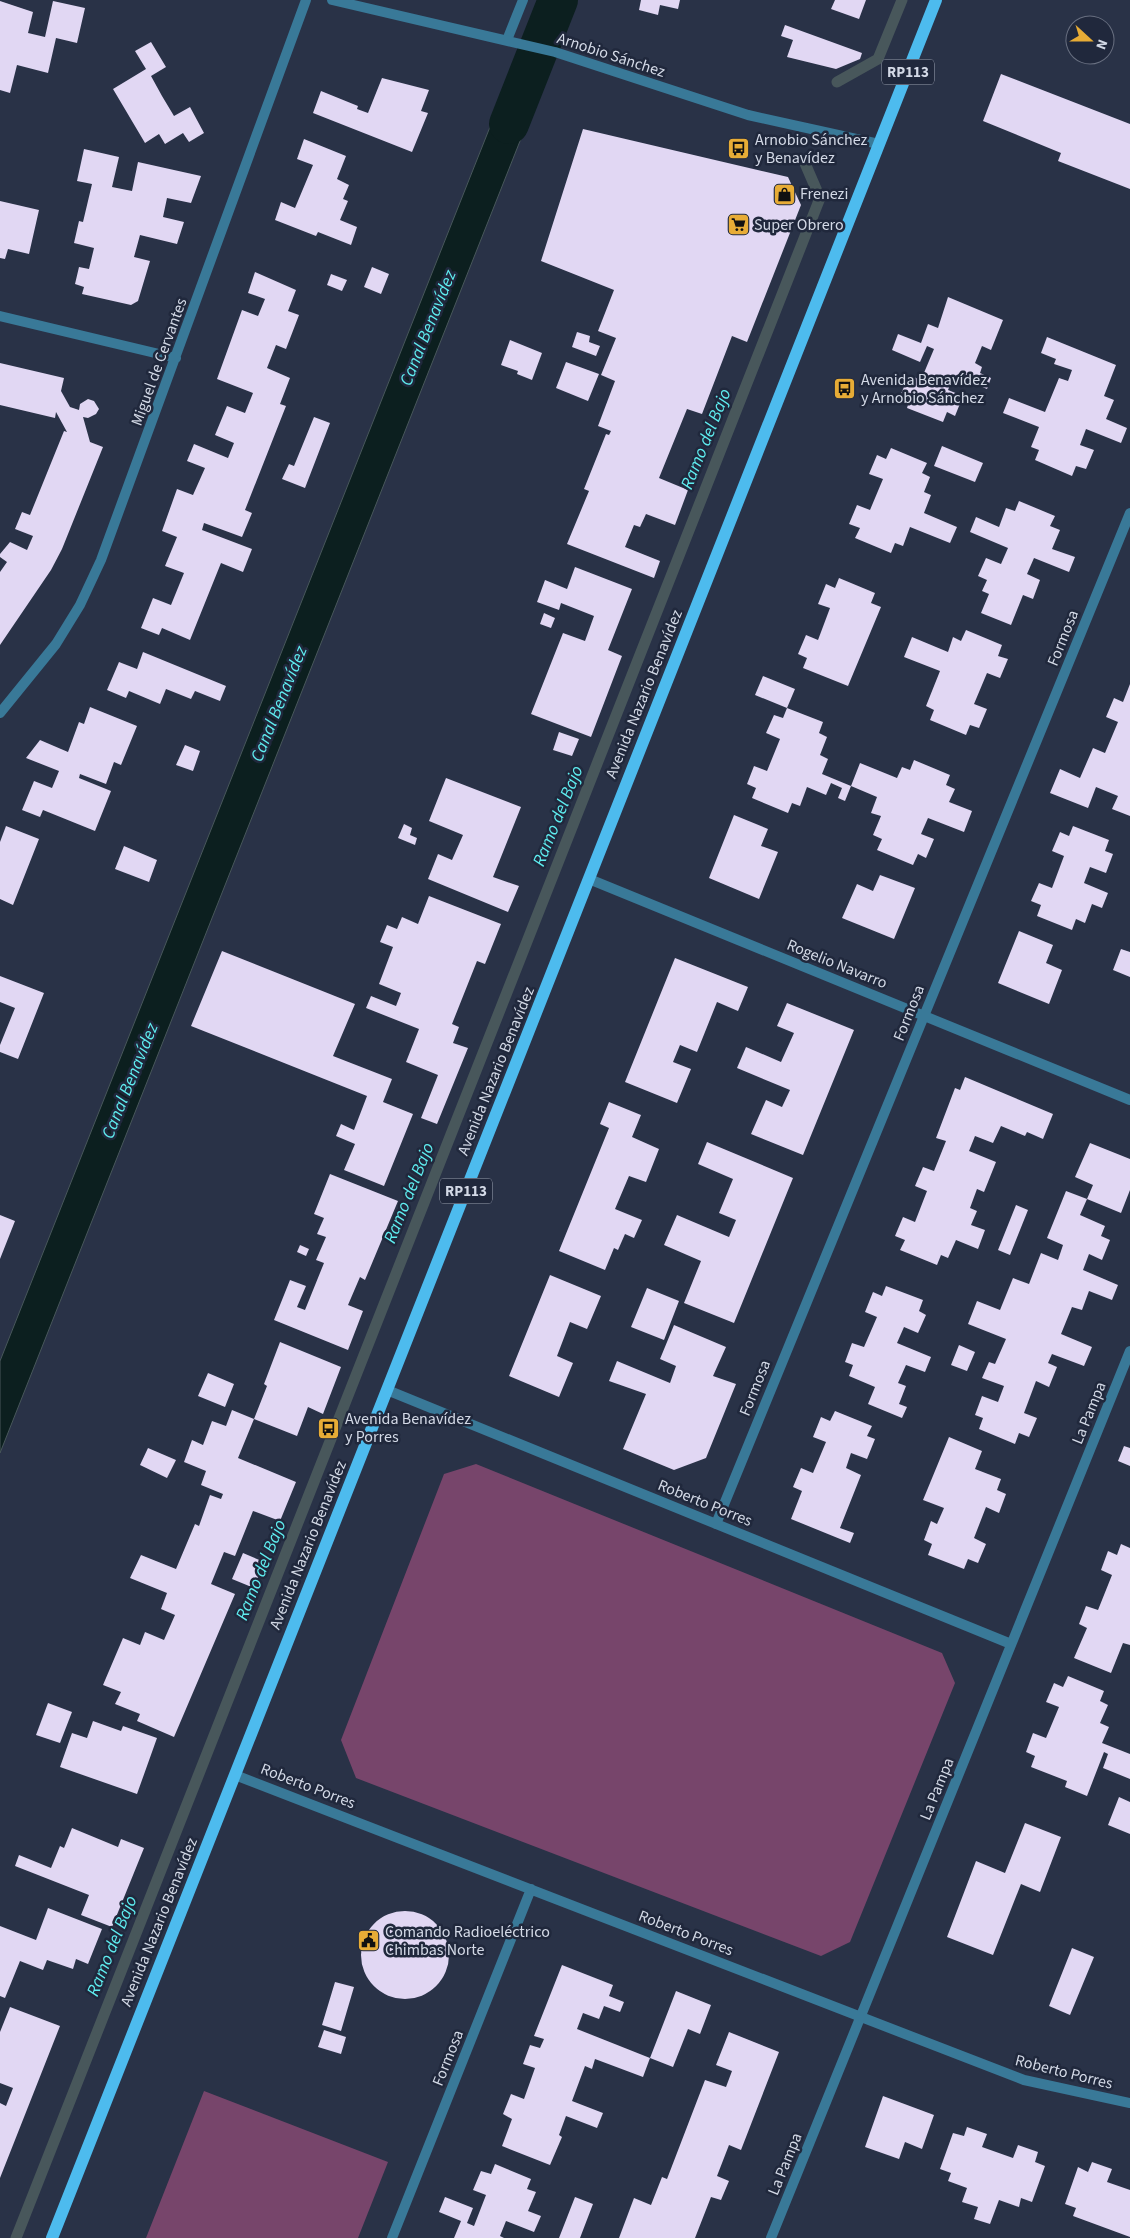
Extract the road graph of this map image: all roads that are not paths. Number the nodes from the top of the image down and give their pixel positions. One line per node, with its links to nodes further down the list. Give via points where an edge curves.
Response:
1 (306, 0): 8 (street, Miguel de Cervantes)
2 (332, 0): 5 (street, Arnobio Sánchez)
3 (523, 0): 5 (street)
4 (936, 0): 6 (main road, Avenida Nazario Benavídez / RP113)
5 (507, 40): 6 (street, Arnobio Sánchez, via 555,52 748,115)
6 (879, 144): 11 (main road, Avenida Nazario Benavídez / RP113)
7 (0, 316): 8 (street)
8 (176, 358): 10 (street, Miguel de Cervantes, via 101,560 80,605 56,644)
9 (1130, 514): 12 (street, Formosa)
10 (0, 714)
11 (589, 879): 12 (street, Rogelio Navarro); 15 (main road, Avenida Nazario Benavídez / RP113)
12 (924, 1016): 13 (street, Rogelio Navarro); 16 (street, Formosa)
13 (1130, 1100)
14 (1130, 1351): 17 (street, La Pampa)
15 (387, 1390): 16 (street, Roberto Porres); 18 (main road, Avenida Nazario Benavídez / RP113)
16 (716, 1524): 17 (street, Roberto Porres)
17 (1011, 1644): 20 (street, La Pampa)
18 (235, 1774): 19 (street, Roberto Porres); 22 (main road, Avenida Nazario Benavídez / RP113)
19 (531, 1889): 20 (street, Roberto Porres); 23 (street, Formosa)
20 (861, 2017): 21 (street, Roberto Porres, via 1024,2080); 24 (street, La Pampa)
21 (1130, 2103)
22 (52, 2238)
23 (392, 2238)
24 (772, 2238)

